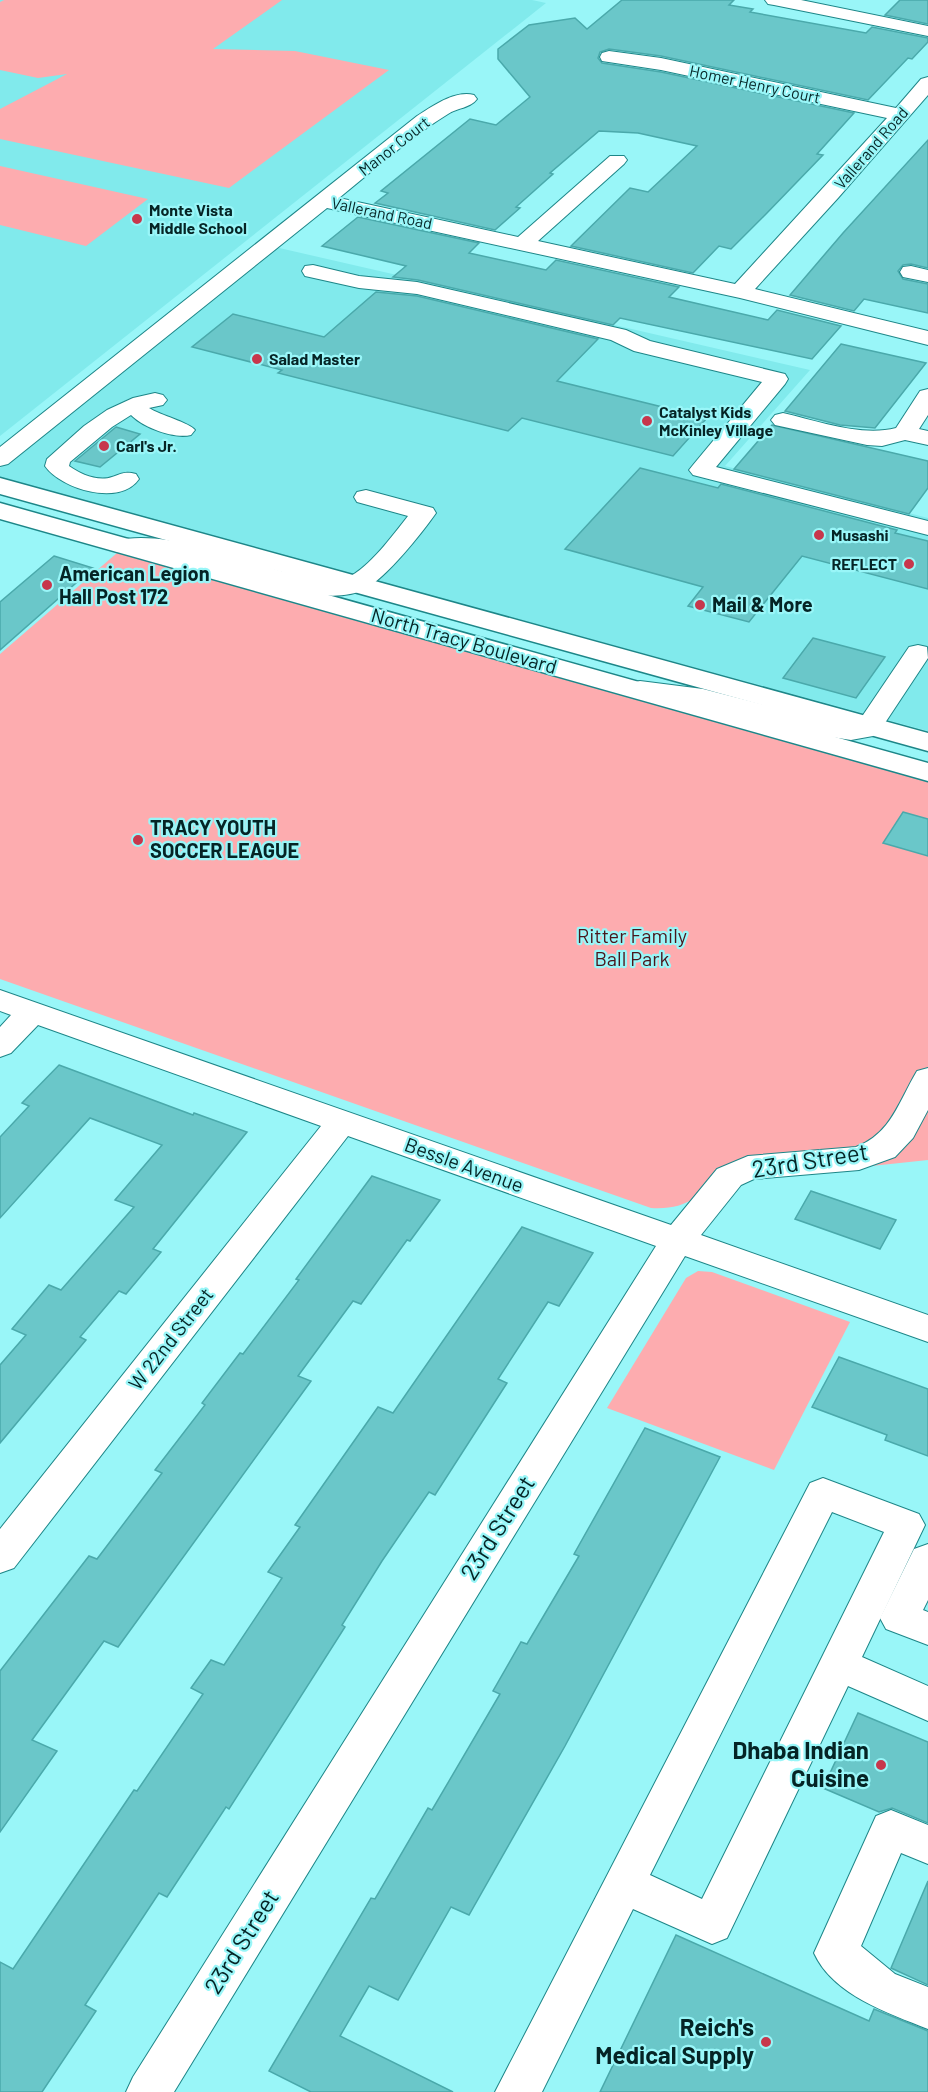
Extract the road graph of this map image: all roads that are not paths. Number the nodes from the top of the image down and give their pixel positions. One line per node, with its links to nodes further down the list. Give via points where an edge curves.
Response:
1 (774, 0): 2 (street)
2 (928, 31)
3 (609, 57): 6 (street, Homer Henry Court, via 661,64)
4 (928, 83): 6 (street, Vallerand Road)
5 (467, 99): 8 (street, Manor Court, via 424,120)
6 (900, 115): 11 (street, Vallerand Road)
7 (617, 160): 9 (street)
8 (325, 201): 9 (street, Vallerand Road); 20 (street, Vallerand Road)
9 (523, 244): 11 (street, Vallerand Road)
10 (313, 271): 25 (street, via 359,282 417,288 618,335 642,346 777,379 701,470)
11 (740, 292): 12 (street, Vallerand Road)
12 (928, 338)
13 (847, 339): 14 (street)
14 (928, 358)
15 (928, 396): 18 (street)
16 (783, 420): 18 (street, via 867,438)
17 (183, 430): 21 (street, via 156,422 148,407 130,405 59,459 57,466 68,476 104,486 117,485)
18 (905, 433): 19 (street)
19 (928, 438)
20 (0, 459)
21 (127, 478)
22 (0, 486): 27 (main road, North Tracy Boulevard)
23 (366, 497): 27 (street, via 424,513)
24 (0, 511): 26 (main road, North Tracy Boulevard)
25 (928, 528)
26 (124, 546): 27 (street, via 185,551 321,587 346,588); 29 (main road, North Tracy Boulevard)
27 (357, 584): 30 (main road, North Tracy Boulevard)
28 (918, 653): 30 (street)
29 (634, 688): 30 (street, via 719,700 837,731 863,730); 32 (main road, North Tracy Boulevard)
30 (869, 726): 31 (main road, North Tracy Boulevard)
31 (928, 742)
32 (928, 772)
33 (0, 1000): 34 (street, Bessle Avenue)
34 (32, 1012): 35 (street); 37 (street, Bessle Avenue)
35 (0, 1046)
36 (928, 1079): 38 (street, 23rd Street, via 901,1130 883,1149 859,1158 748,1168 729,1178)
37 (342, 1121): 38 (street, Bessle Avenue); 40 (street, W 22nd Street)
38 (677, 1241): 39 (street, Bessle Avenue); 48 (street, 23rd Street)
39 (928, 1329)
40 (0, 1557)
41 (928, 1560): 42 (street, via 900,1618)
42 (928, 1629)
43 (838, 1664): 44 (street); 46 (street, via 711,1924); 46 (street, via 906,1525 823,1493)
44 (928, 1704)
45 (928, 1845): 47 (street, via 891,1829 836,1953 879,1988)
46 (624, 1884): 49 (street)
47 (928, 2008)
48 (149, 2092)
49 (518, 2092)

